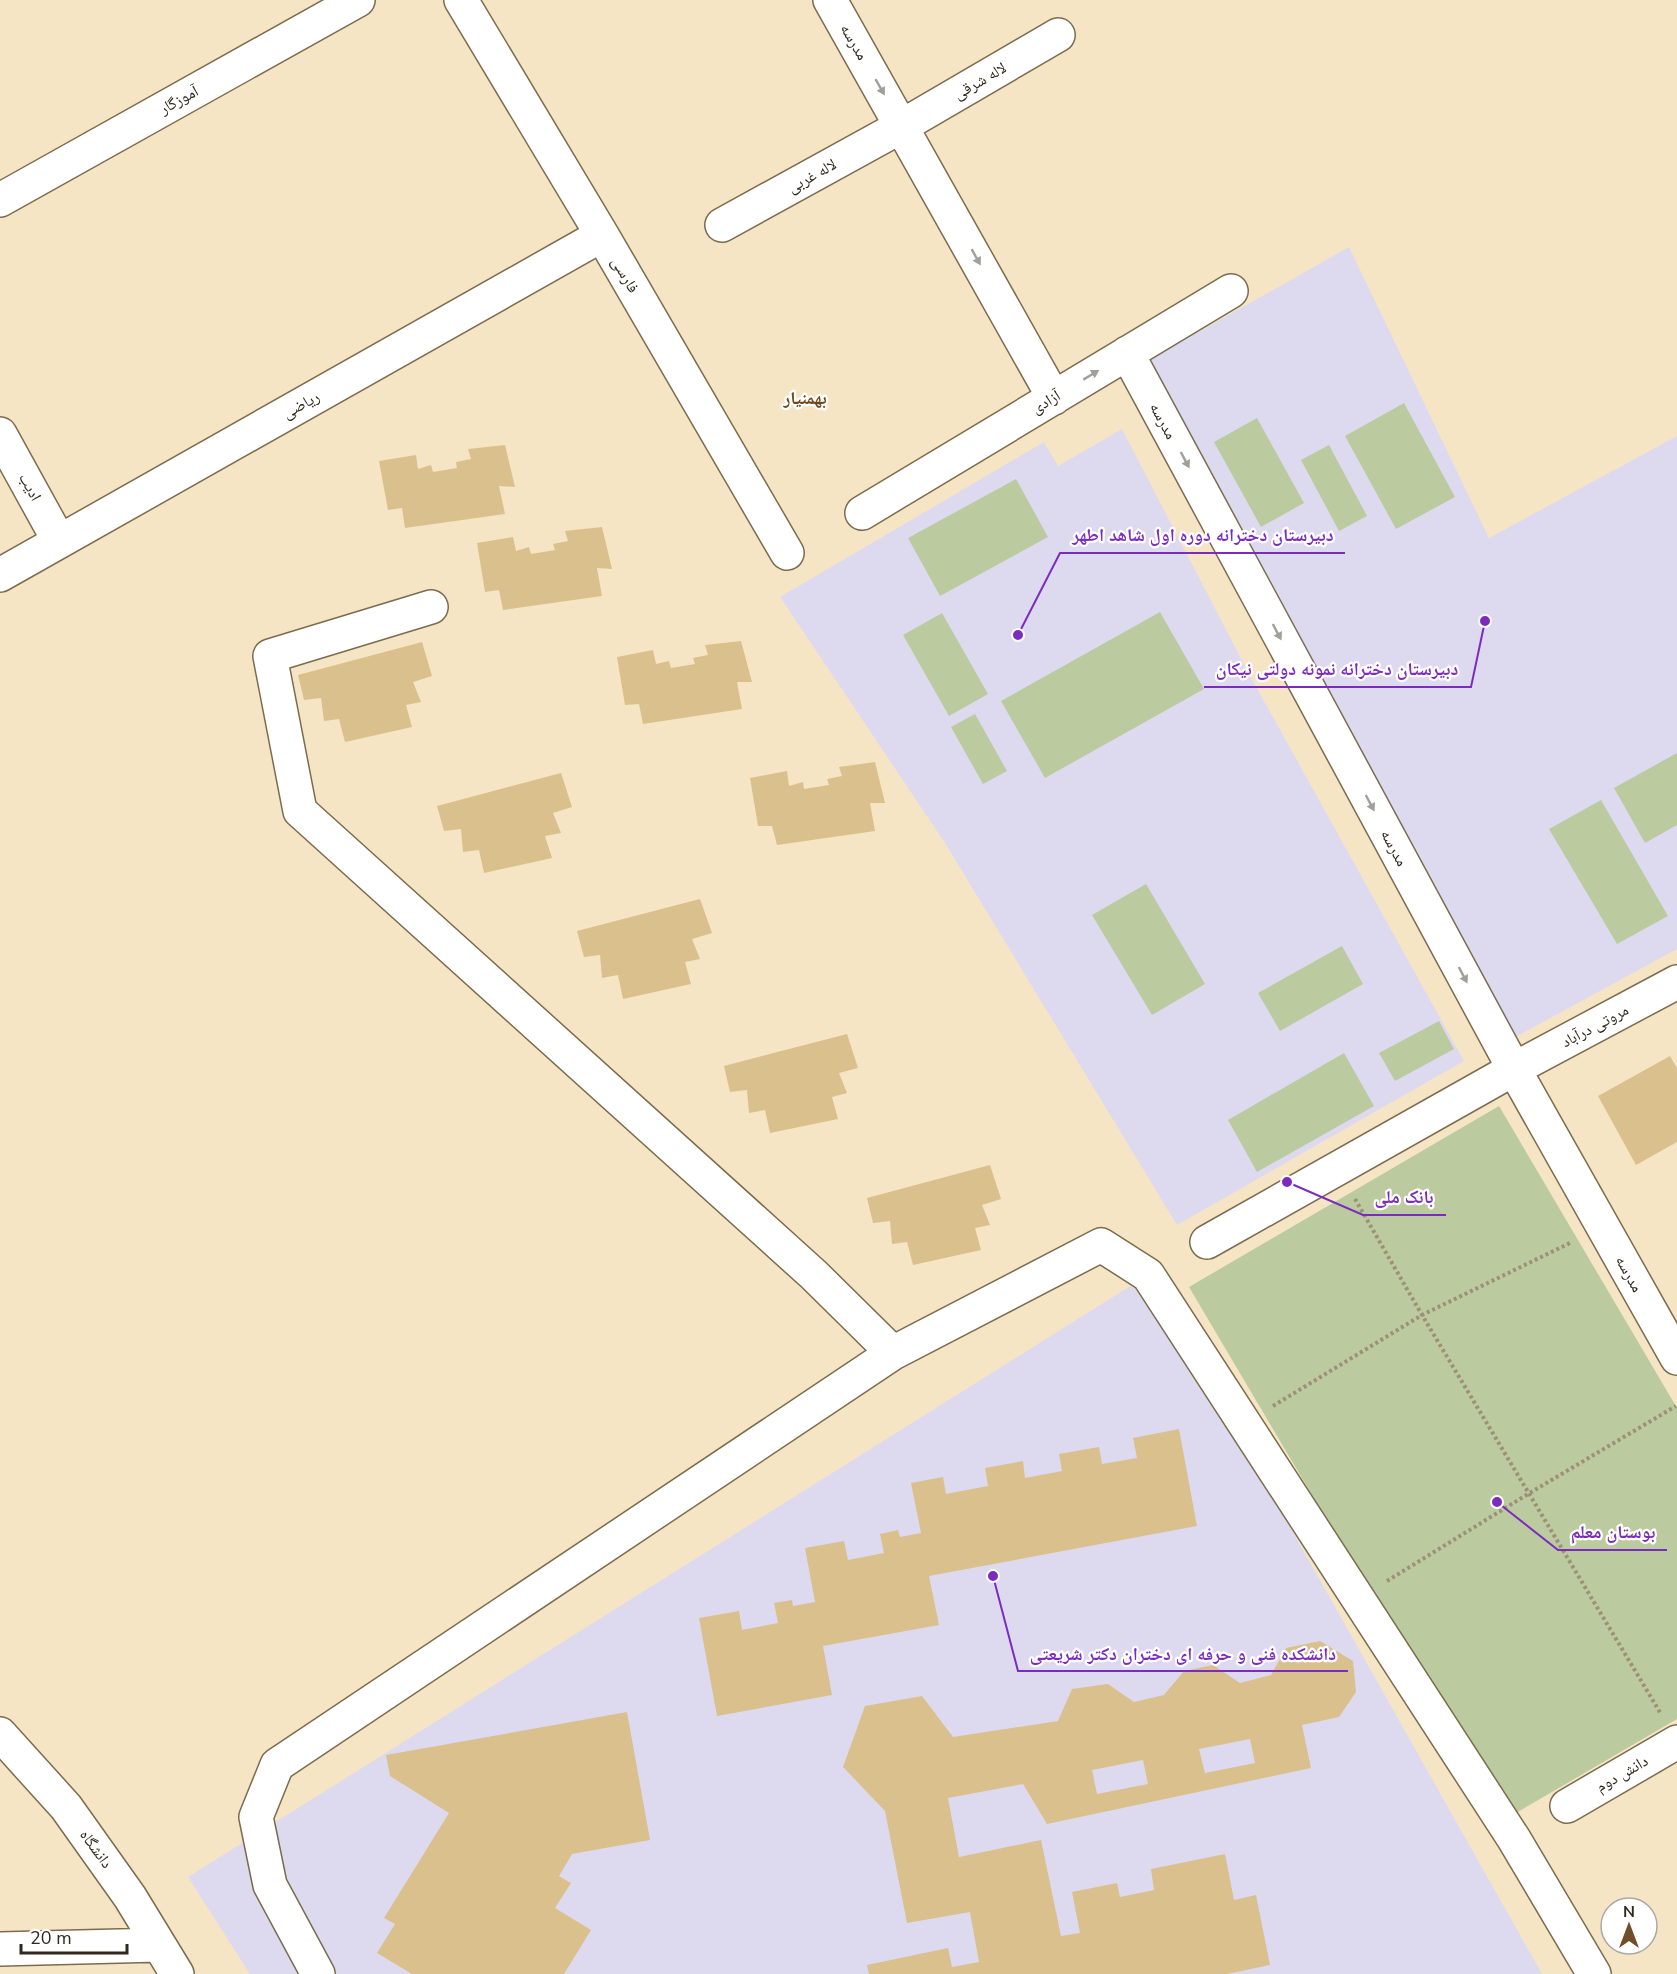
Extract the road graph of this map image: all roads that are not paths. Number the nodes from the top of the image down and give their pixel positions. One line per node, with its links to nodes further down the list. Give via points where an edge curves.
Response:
1 (358, 0): 4 (street, آموزگار)
2 (461, 0): 9 (street, فارسی)
3 (830, 0): 6 (street, مدرسه, one-way to 6)
4 (311, 11): 7 (street, آموزگار)
5 (1058, 35): 6 (street, لاله شرقی)
6 (902, 126): 8 (street, لاله غربی); 12 (street, مدرسه, one-way to 12)
7 (0, 200)
8 (722, 225)
9 (602, 235): 15 (street, ریاضی); 16 (street, فارسی)
10 (1230, 291): 11 (street, آزادی)
11 (1127, 353): 12 (street, آزادی, one-way to 11); 20 (street, مدرسه, one-way to 20)
12 (1054, 398): 14 (street, آزادی)
13 (0, 434): 15 (street, ادیب)
14 (862, 513)
15 (59, 541): 17 (street, ریاضی)
16 (787, 553)
17 (0, 575)
18 (431, 607): 23 (street, via 270,656 300,811 814,1275)
19 (1677, 982): 20 (street, مروتی درآباد)
20 (1514, 1069): 21 (street, مروتی درآباد); 22 (street, مدرسه)
21 (1207, 1242)
22 (1673, 1345)
23 (892, 1353): 30 (street, via 277,1765 256,1817 270,1885); 31 (street, via 1101,1245 1148,1275 1514,1839)
24 (1669, 1728): 26 (street, دانش دوم)
25 (0, 1734): 27 (street, دانشگاه, via 66,1807)
26 (1567, 1806)
27 (159, 1945): 28 (street); 29 (street, دانشگاه)
28 (0, 1949)
29 (177, 1974)
30 (318, 1974)
31 (1594, 1974)

